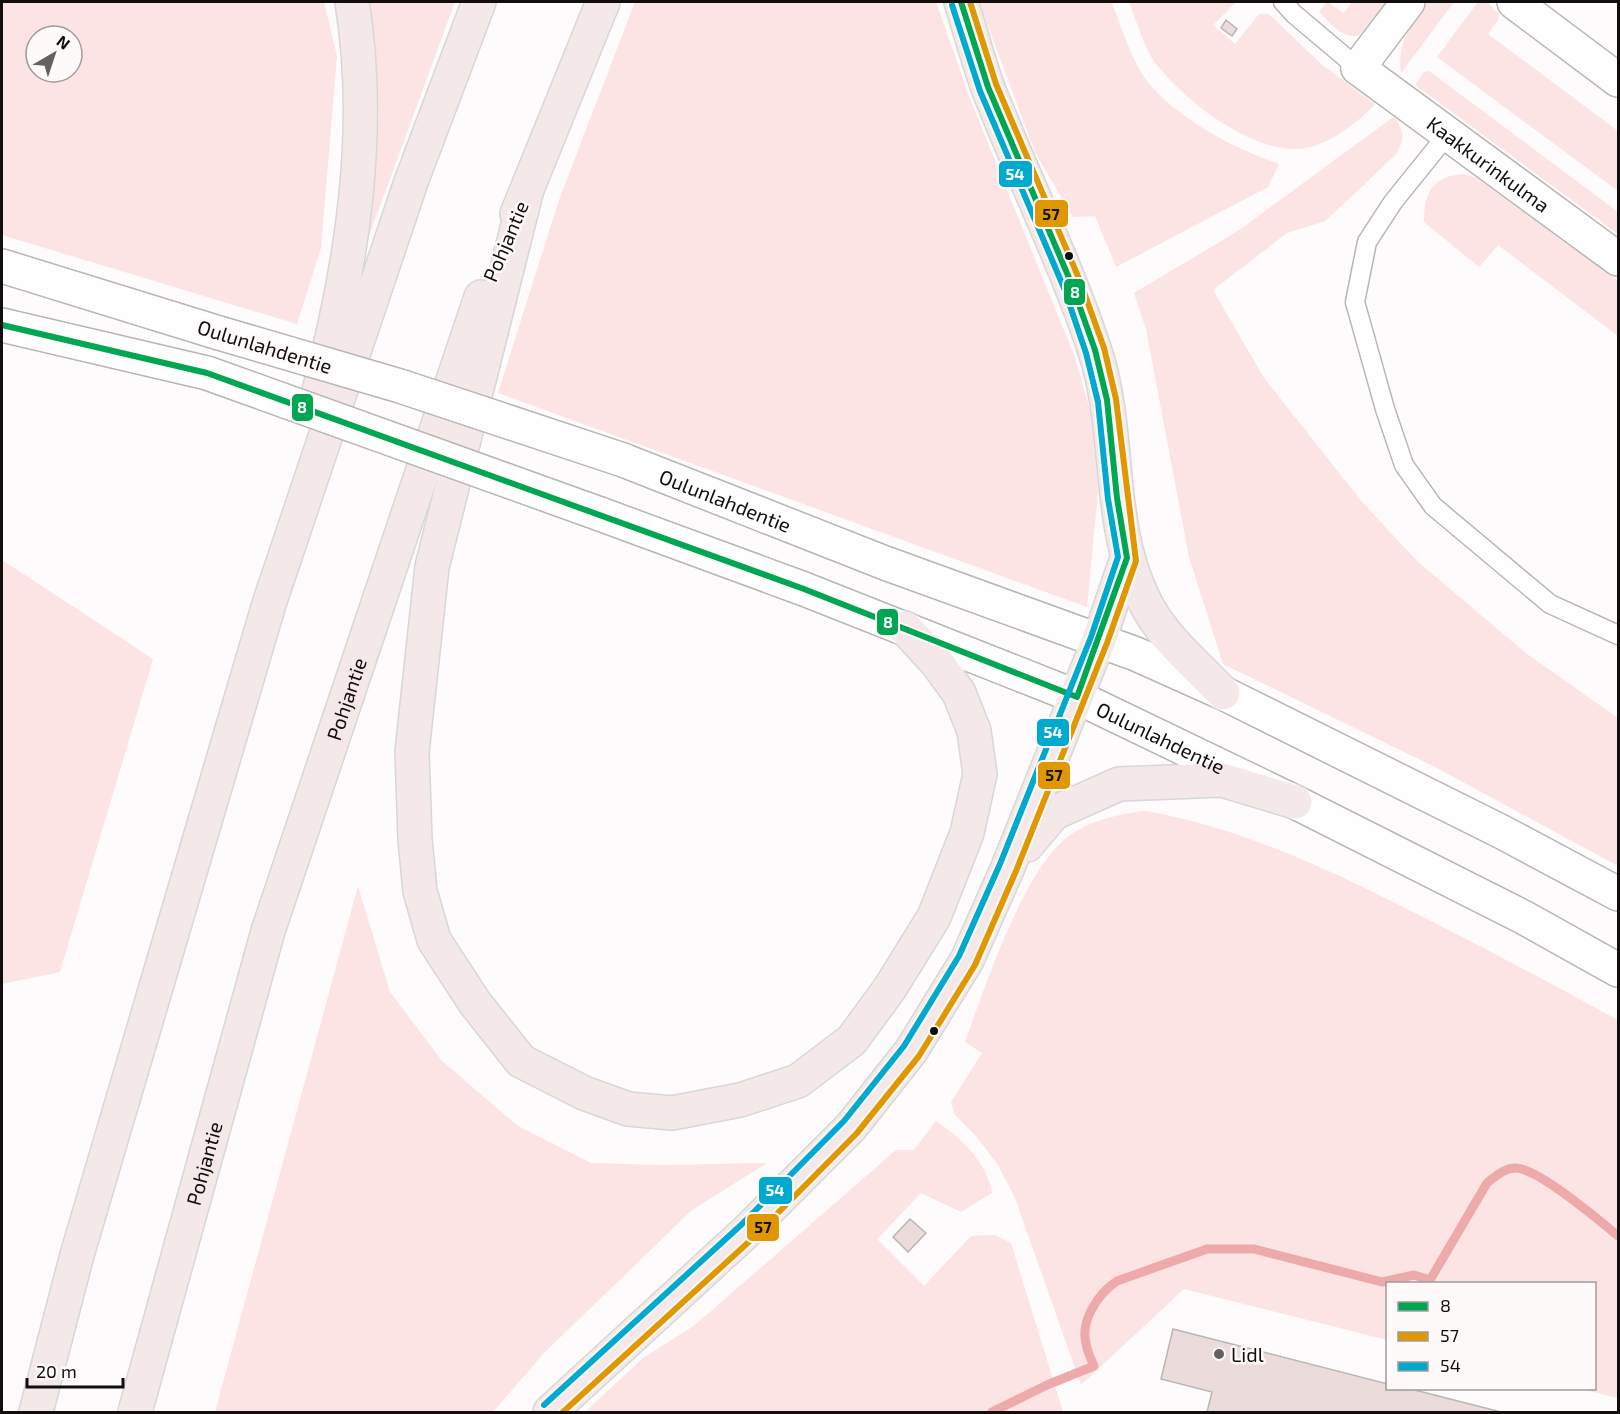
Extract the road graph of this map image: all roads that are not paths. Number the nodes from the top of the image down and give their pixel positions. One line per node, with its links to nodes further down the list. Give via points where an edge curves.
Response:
1 (352, 2): 16 (highway, via 360,125 354,226 339,315)
2 (479, 2): 16 (highway, via 411,182)
3 (603, 2): 11 (highway, Pohjantie)
4 (961, 2): 15 (highway, via 988,87 1072,285 1095,350 1107,400)
5 (1283, 2): 8 (lane)
6 (1408, 2): 8 (main road)
7 (1514, 2): 9 (main road)
8 (1358, 68): 10 (main road, Kaakkurinkulma)
9 (1618, 80)
10 (1447, 135): 12 (main road, Kaakkurinkulma); 18 (lane, via 1393,202 1367,242 1355,302 1404,465 1433,506 1550,604)
11 (526, 193): 17 (highway, via 432,567 412,752 420,891 434,939 475,1003 521,1061 584,1093 628,1109 672,1113 740,1100 798,1081 852,1040 934,917 968,833 980,774 974,731 959,693); 27 (highway, Pohjantie, via 472,318 268,931)
12 (1618, 259)
13 (2, 266): 19 (main road, Oulunlahdentie, bridge, via 400,386 623,460 885,564)
14 (2, 325): 17 (main road, Oulunlahdentie, bridge, via 207,373)
15 (1127, 558): 19 (highway); 20 (highway, via 1144,602 1165,631)
16 (269, 604): 26 (highway, via 77,1255)
17 (905, 628): 21 (main road, Oulunlahdentie)
18 (1618, 635)
19 (1100, 640): 20 (main road, Oulunlahdentie); 21 (highway)
20 (1223, 693): 24 (main road, Oulunlahdentie)
21 (1077, 697): 22 (main road, Oulunlahdentie); 23 (highway)
22 (1295, 802): 23 (highway, via 1222,780 1119,784 1054,813); 25 (main road, Oulunlahdentie, via 1523,916)
23 (1008, 867): 28 (highway, via 967,960 911,1051 851,1127 747,1231)
24 (1618, 894)
25 (1618, 970)
26 (36, 1413)
27 (135, 1413)
28 (550, 1413)

